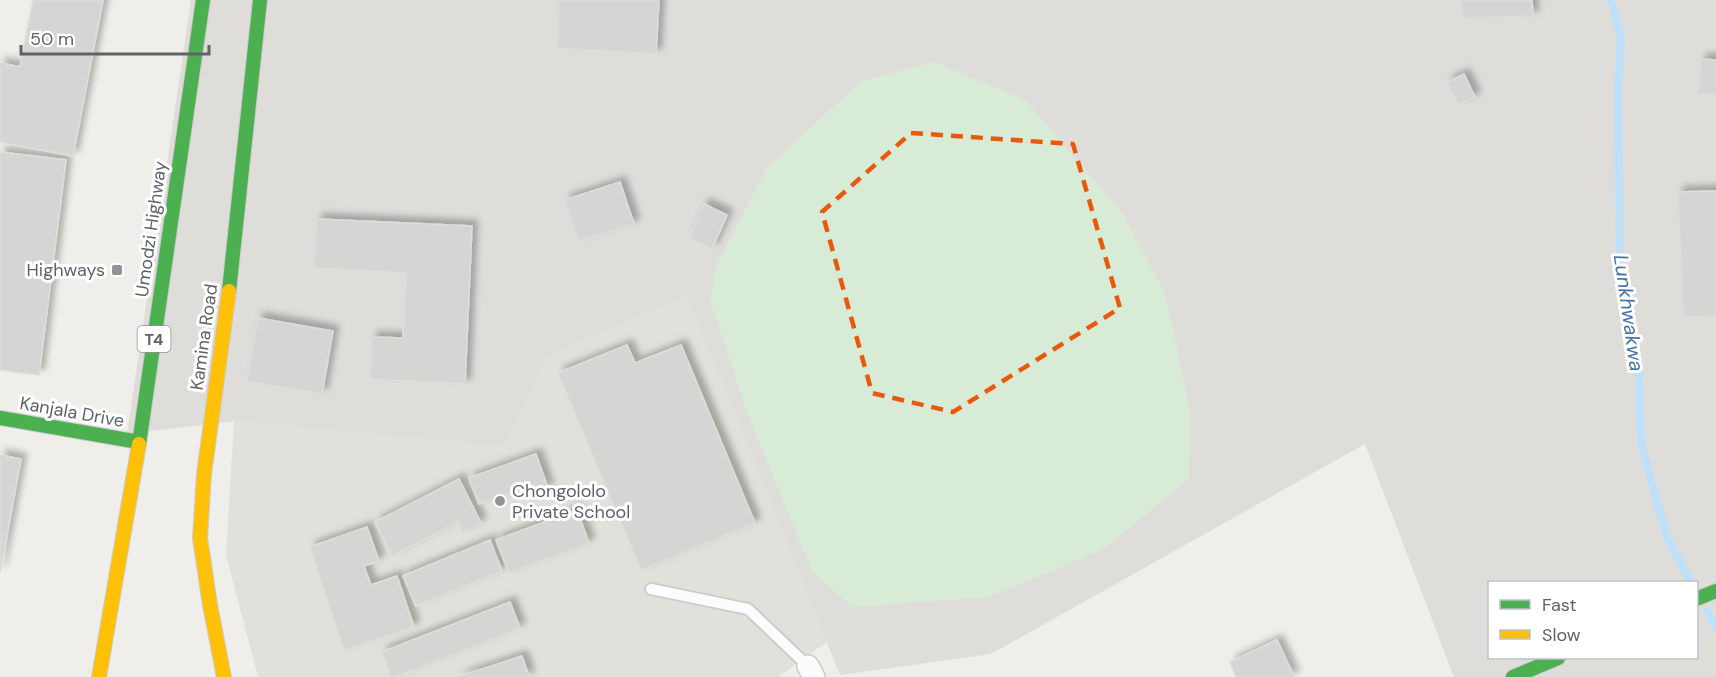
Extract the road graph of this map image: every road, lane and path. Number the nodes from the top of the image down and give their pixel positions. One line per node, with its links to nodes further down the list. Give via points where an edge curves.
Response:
1 (203, 0): 4 (main road, Umodzi Highway / T4)
2 (261, 0): 11 (main road, Kamina Road, via 227,313 204,467 200,538)
3 (0, 418): 4 (main road, Kanjala Drive)
4 (139, 442): 10 (main road, Umodzi Highway / T4)
5 (651, 589): 9 (lane, via 748,609)
6 (1716, 591): 7 (main road)
7 (1698, 598)
8 (1554, 659): 12 (main road)
9 (811, 671)
10 (99, 677)
11 (224, 677)
12 (1513, 677)

